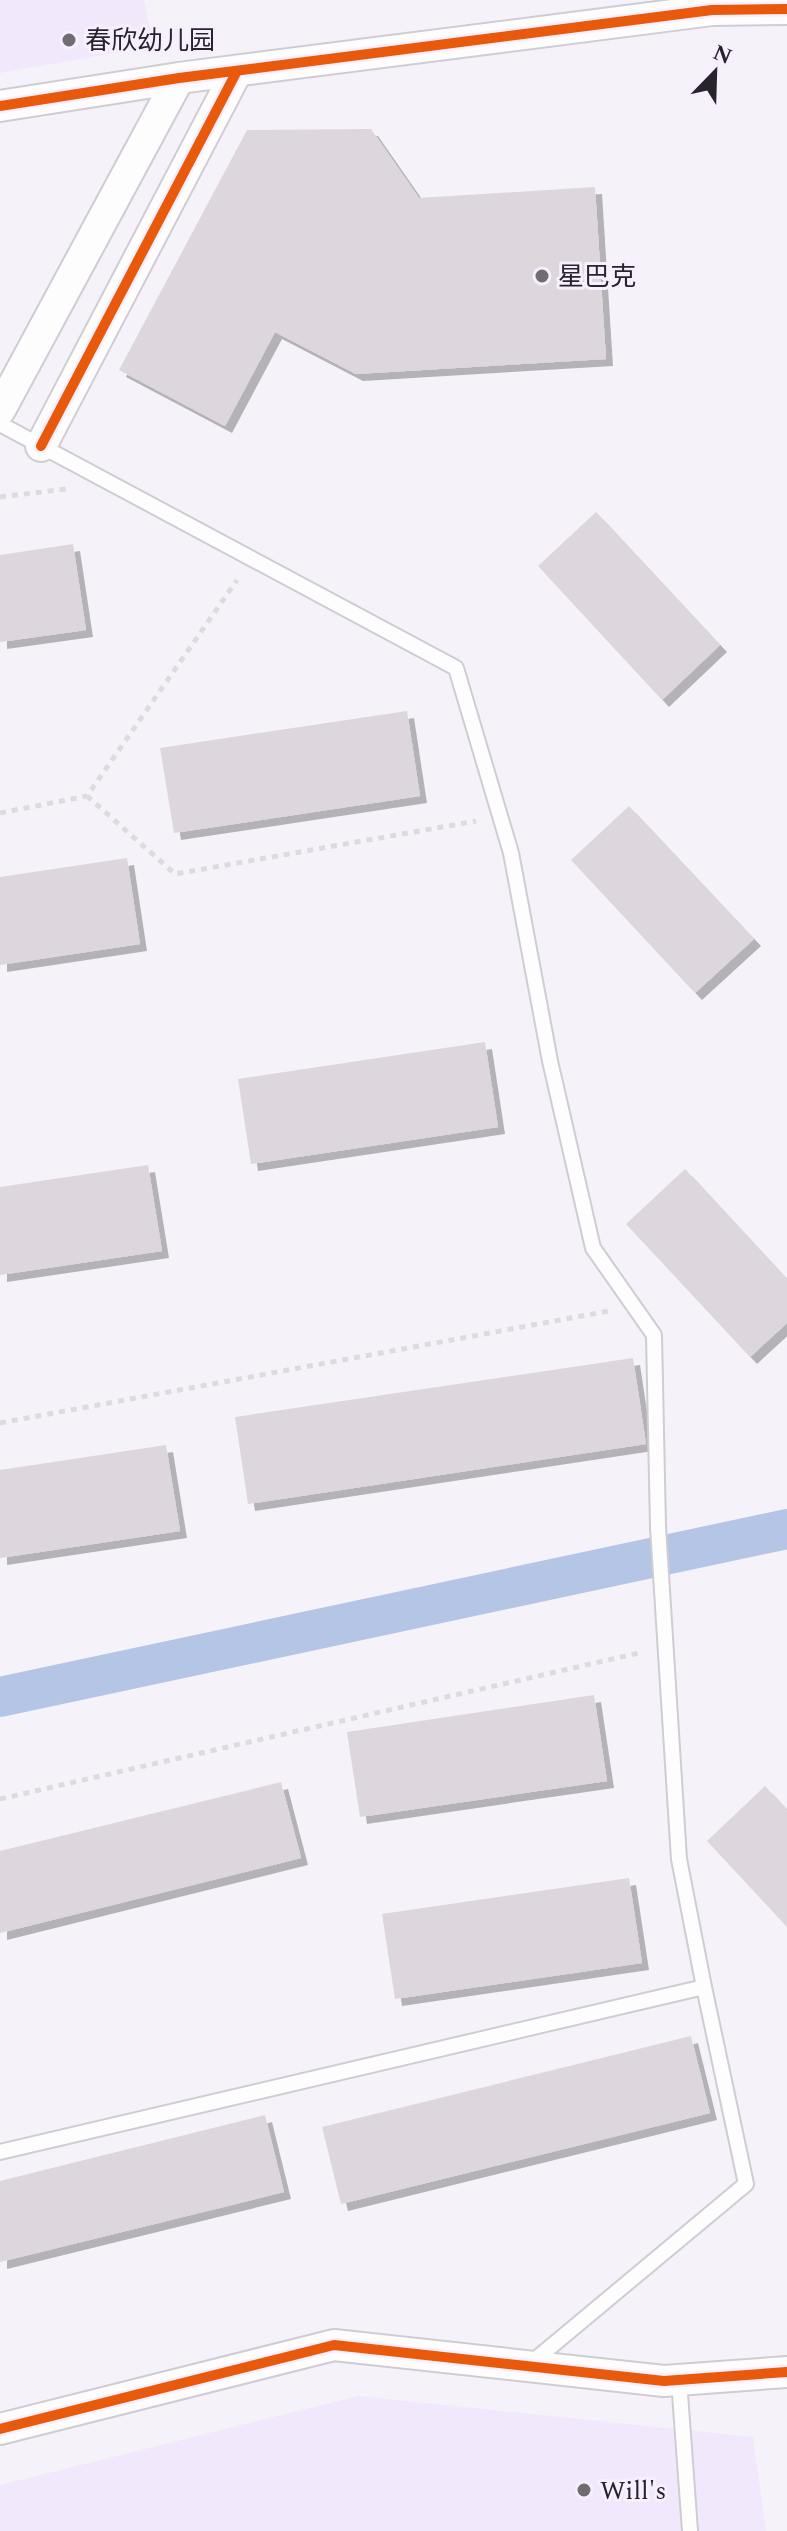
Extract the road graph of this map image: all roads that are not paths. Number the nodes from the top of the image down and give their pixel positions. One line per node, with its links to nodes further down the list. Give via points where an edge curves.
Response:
1 (787, 9): 2 (street, via 712,10)
2 (237, 71): 3 (street); 6 (street)
3 (179, 78): 4 (street); 5 (street)
4 (0, 106)
5 (44, 328): 6 (street); 7 (street)
6 (90, 351): 9 (street)
7 (0, 410)
8 (0, 424): 9 (lane)
9 (41, 446): 10 (lane, via 456,668 511,853 550,1061 593,1248 654,1335 658,1527 679,1859)
10 (704, 1987): 11 (lane); 12 (lane, via 746,2184)
11 (0, 2152)
12 (527, 2367): 14 (street); 15 (street, via 334,2345)
13 (787, 2372): 14 (street)
14 (679, 2380): 16 (lane)
15 (0, 2429)
16 (690, 2531)

